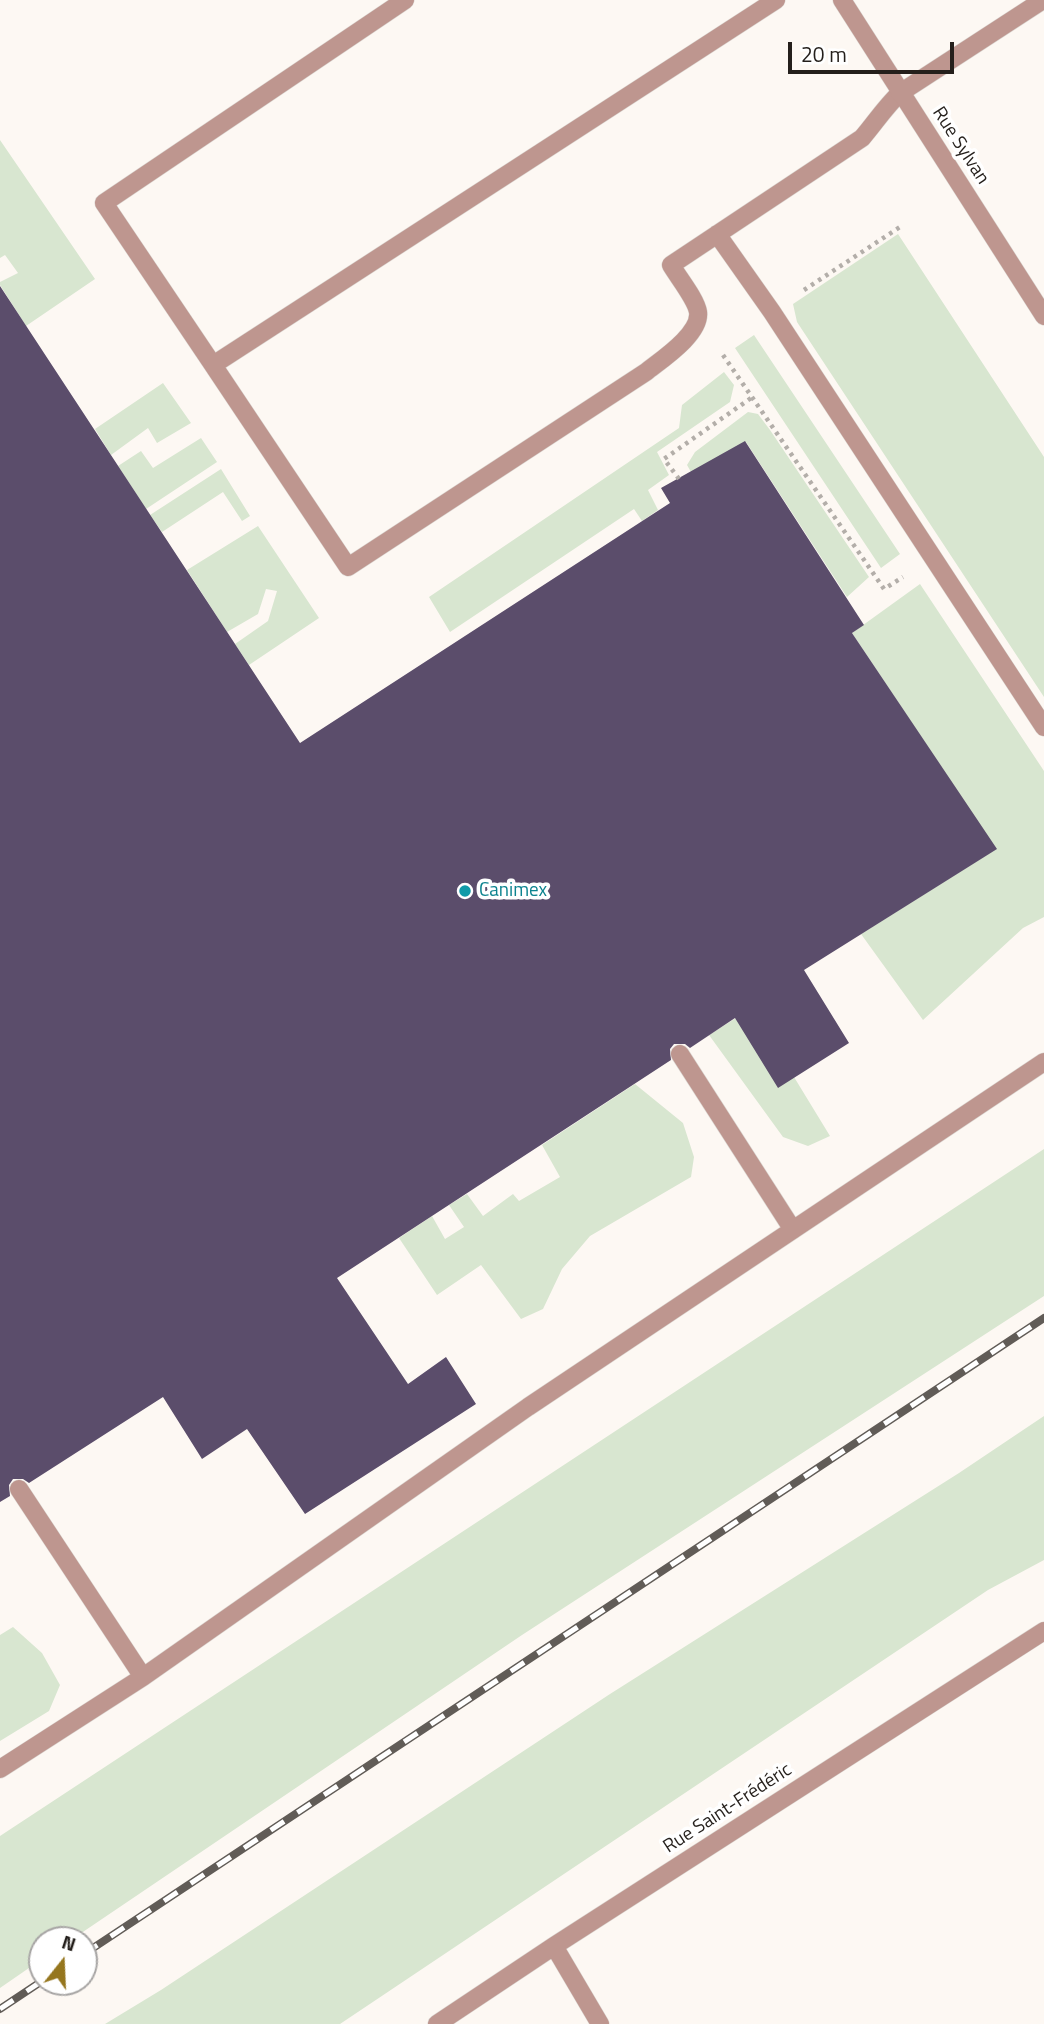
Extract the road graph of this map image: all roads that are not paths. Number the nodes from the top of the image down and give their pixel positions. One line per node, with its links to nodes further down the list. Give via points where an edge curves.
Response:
1 (405, 0): 8 (street, via 104,203)
2 (776, 0): 8 (street)
3 (842, 0): 5 (street, Rue Sylvan)
4 (1043, 0): 5 (street)
5 (900, 93): 6 (street, via 862,138); 7 (street, Rue Sylvan)
6 (717, 234): 8 (street, via 671,265 698,310 688,337 646,372 348,567); 9 (street)
7 (1044, 316)
8 (213, 365)
9 (1044, 727)
10 (680, 1054): 12 (street)
11 (1044, 1062): 12 (street)
12 (793, 1230): 15 (street, via 528,1407)
13 (19, 1489): 15 (street)
14 (1044, 1631): 17 (street, Rue Saint-Frédéric)
15 (143, 1677): 16 (street)
16 (0, 1769)
17 (554, 1946): 18 (street, Rue Saint-Frédéric); 19 (street)
18 (437, 2024)
19 (600, 2024)

